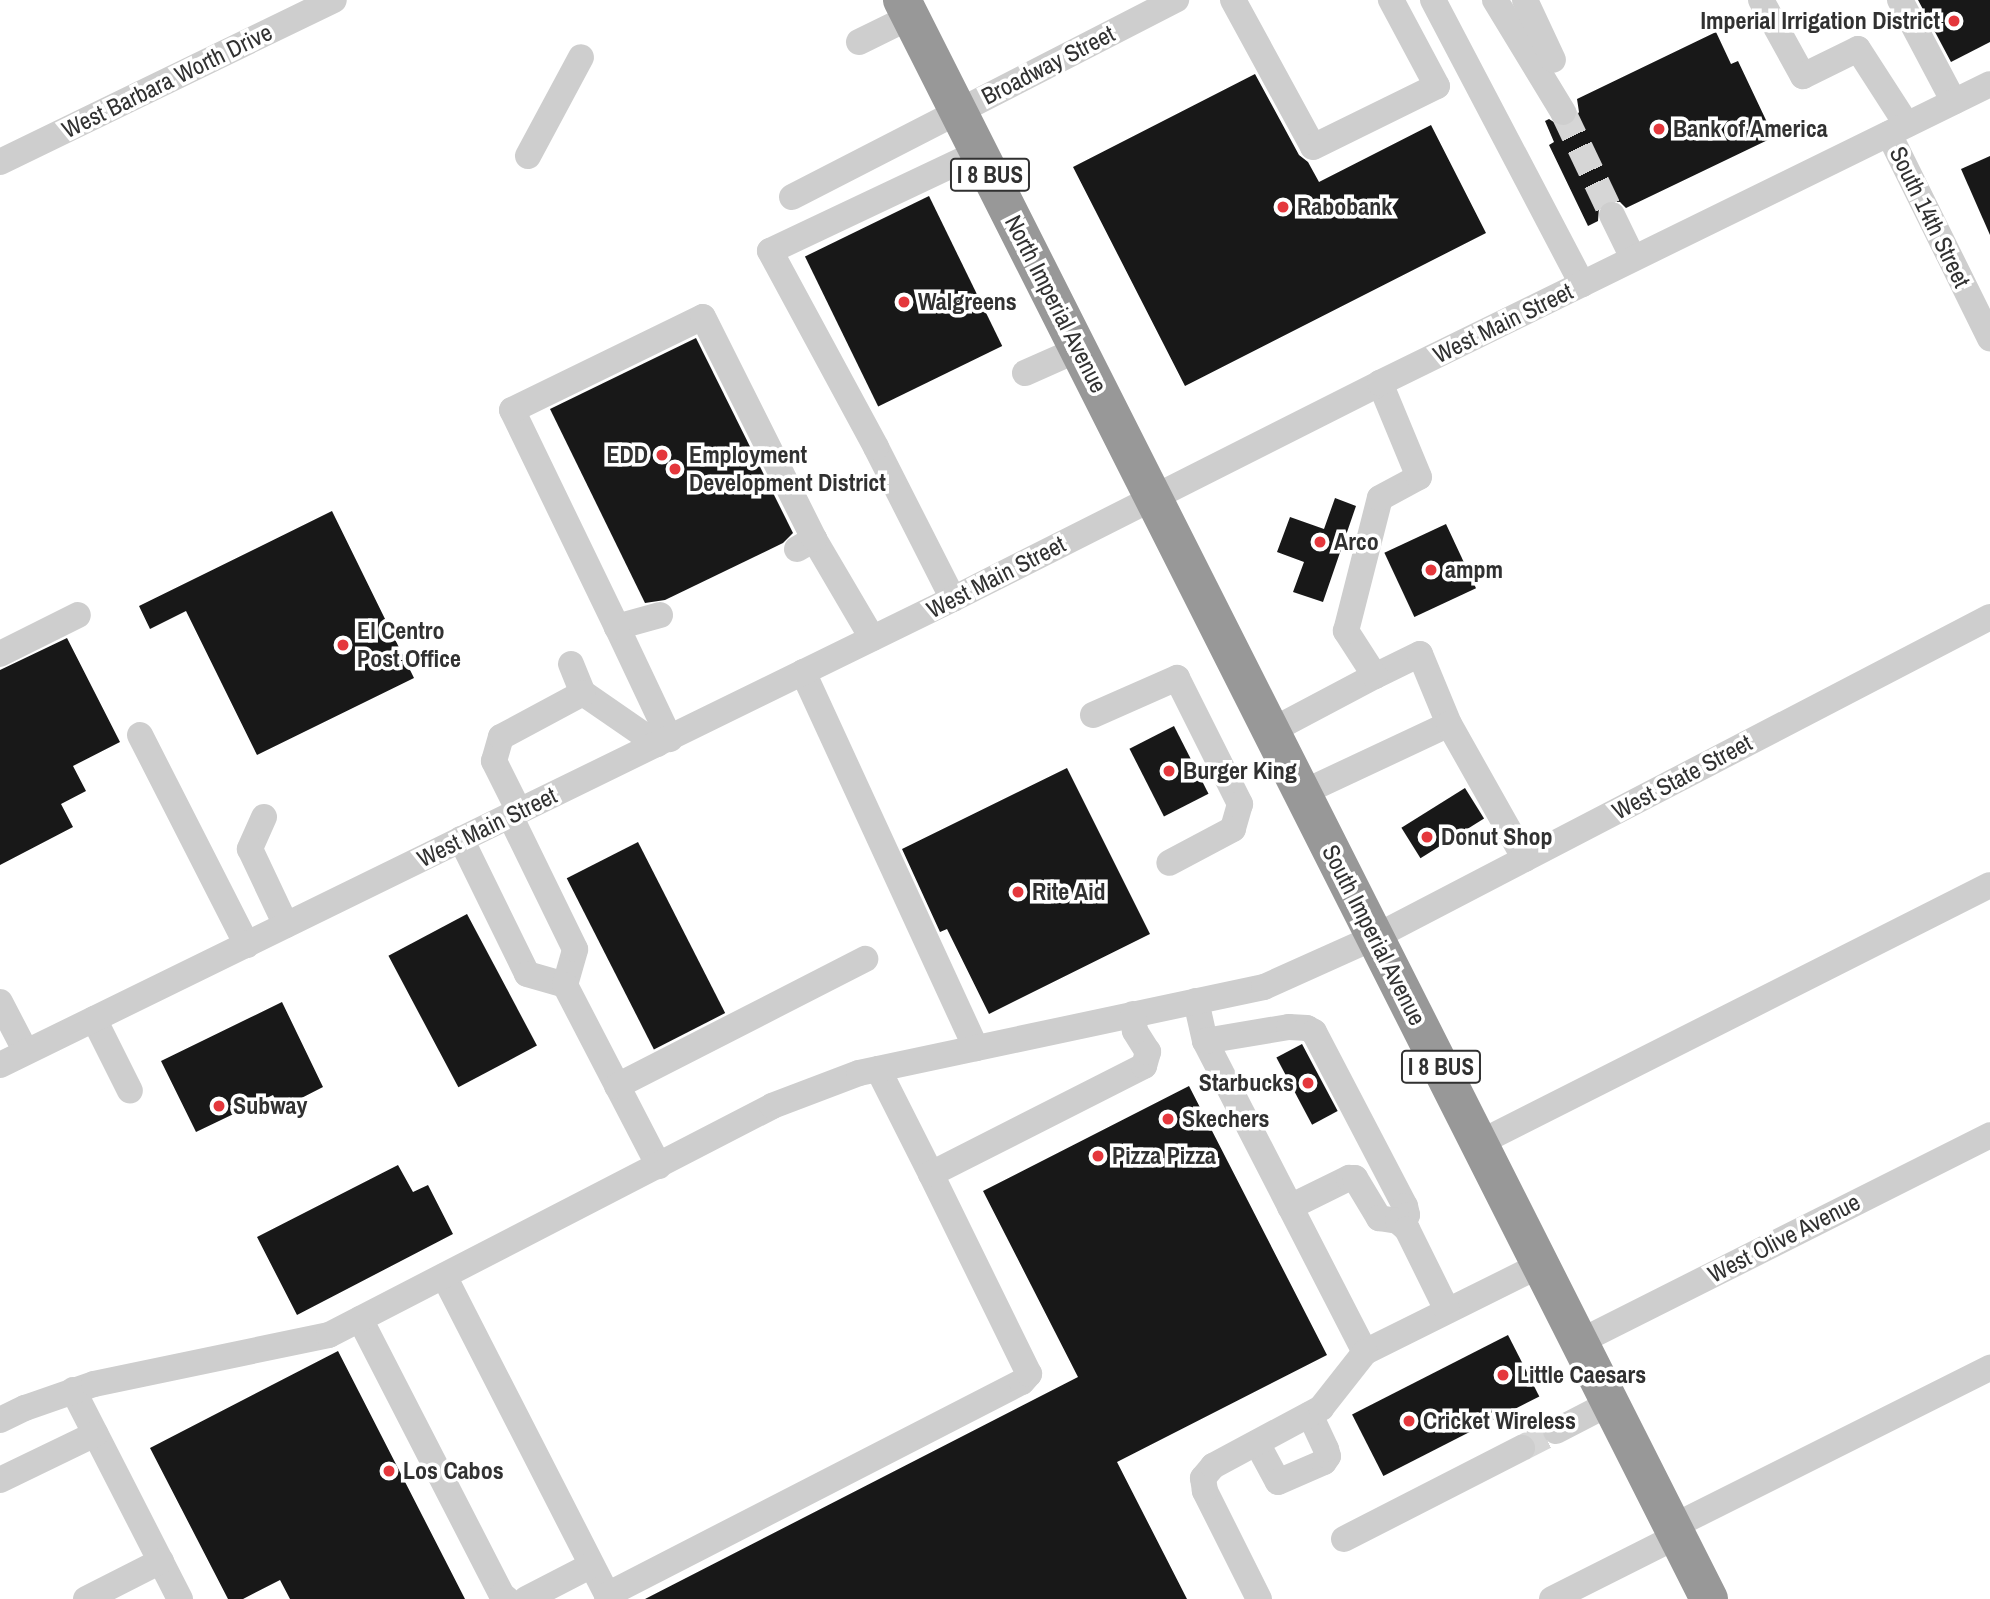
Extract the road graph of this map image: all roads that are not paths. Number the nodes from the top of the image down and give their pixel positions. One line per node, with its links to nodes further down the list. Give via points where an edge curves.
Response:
1 (334, 0): 21 (street, West Barbara Worth Drive)
2 (1177, 0): 16 (street, Broadway Street)
3 (1233, 0): 4 (street, via 1313,147 1437,86)
4 (1391, 0)
5 (1433, 0): 25 (street)
6 (1495, 0): 17 (street)
7 (1525, 0): 13 (street)
8 (1761, 0): 18 (street, South 14th Street, via 1803,76 1858,49)
9 (1900, 0): 15 (street)
10 (906, 8): 11 (street); 16 (highway, North Imperial Avenue / I 8 BUS)
11 (859, 41)
12 (581, 57): 20 (street)
13 (1553, 61)
14 (1990, 84): 15 (street, West Main Street)
15 (1954, 102): 18 (street, West Main Street)
16 (958, 110): 19 (highway, North Imperial Avenue / I 8 BUS); 22 (street, Broadway Street)
17 (1563, 112)
18 (1898, 129): 24 (street, West Main Street); 26 (street, South 14th Street)
19 (979, 152): 27 (highway, North Imperial Avenue / I 8 BUS); 31 (street, via 771,251)
20 (528, 156)
21 (0, 162)
22 (792, 197)
23 (1612, 215): 24 (street)
24 (1633, 258): 25 (street, West Main Street)
25 (1582, 284): 29 (street, West Main Street)
26 (1990, 338)
27 (1079, 349): 28 (street); 30 (highway, North Imperial Avenue / I 8 BUS)
28 (1025, 373)
29 (1380, 383): 30 (street, West Main Street); 40 (street, via 1419,477 1381,498 1346,631)
30 (1153, 496): 31 (street, West Main Street); 44 (highway, South Imperial Avenue / I 8 BUS)
31 (953, 599): 36 (street, West Main Street)
32 (78, 615): 37 (street)
33 (660, 615): 35 (street)
34 (1990, 617): 51 (street, West State Street)
35 (617, 627): 36 (street, via 512,410 703,317 805,544); 46 (street)
36 (873, 638): 39 (street, West Main Street)
37 (0, 654)
38 (571, 664): 41 (street)
39 (803, 672): 46 (street, West Main Street); 64 (street)
40 (1375, 676): 43 (street, via 1420,654); 44 (street)
41 (583, 693): 46 (street); 48 (street, via 501,737 494,761)
42 (1093, 715): 52 (street, via 1177,678 1240,804 1233,829)
43 (1449, 724): 47 (street); 51 (street)
44 (1271, 731): 47 (highway, South Imperial Avenue / I 8 BUS)
45 (140, 735): 56 (street)
46 (664, 741): 48 (street, West Main Street)
47 (1302, 793): 55 (highway, South Imperial Avenue / I 8 BUS)
48 (515, 813): 50 (street, West Main Street); 58 (street, via 575,949)
49 (264, 817): 54 (street, via 250,849)
50 (461, 839): 54 (street, West Main Street); 58 (street, via 527,974)
51 (1525, 859): 55 (street, West State Street)
52 (1168, 863)
53 (1990, 885): 71 (street)
54 (286, 925): 56 (street, West Main Street)
55 (1375, 937): 59 (street, West State Street, via 1264,987); 71 (highway, South Imperial Avenue / I 8 BUS)
56 (247, 945): 62 (street, West Main Street)
57 (866, 959): 68 (street)
58 (565, 985): 68 (street)
59 (1196, 1001): 61 (street, West State Street); 63 (street)
60 (0, 1002): 65 (street)
61 (1133, 1014): 64 (street, West State Street); 73 (street, via 1135,1031 1148,1052 1144,1066)
62 (94, 1019): 65 (street, West Main Street); 69 (street)
63 (1205, 1041): 74 (street); 75 (street, via 1289,1027 1314,1032 1405,1206)
64 (976, 1048): 67 (street, West State Street)
65 (26, 1052): 66 (street, West Main Street)
66 (0, 1065)
67 (878, 1069): 72 (street, West State Street, via 772,1107); 73 (street)
68 (617, 1086): 72 (street)
69 (130, 1091)
70 (1990, 1135): 80 (street, West Olive Avenue)
71 (1479, 1143): 76 (highway, South Imperial Avenue / I 8 BUS)
72 (659, 1166): 77 (street, West State Street)
73 (931, 1174): 96 (street, via 1030,1374)
74 (1290, 1207): 75 (street, via 1355,1178 1380,1218); 81 (street)
75 (1403, 1224): 78 (street)
76 (1540, 1265): 78 (street); 80 (highway, South Imperial Avenue / I 8 BUS)
77 (444, 1276): 79 (street, West State Street); 95 (street)
78 (1447, 1310): 81 (street)
79 (360, 1320): 83 (street, West State Street, via 329,1335); 99 (street)
80 (1579, 1342): 84 (highway, South Imperial Avenue / I 8 BUS)
81 (1365, 1352): 85 (street, via 1325,1404)
82 (1990, 1368): 92 (street)
83 (72, 1390): 86 (street, West State Street); 88 (street)
84 (1610, 1404): 87 (street); 92 (highway, South Imperial Avenue / I 8 BUS)
85 (1310, 1415): 89 (street); 89 (street, via 1326,1449 1324,1462 1278,1482)
86 (0, 1420)
87 (1556, 1431)
88 (95, 1434): 91 (street); 94 (street)
89 (1257, 1443): 101 (street, via 1213,1466 1203,1478 1205,1491)
90 (1522, 1448): 93 (street)
91 (0, 1480)
92 (1675, 1532): 102 (street); 103 (highway, South Imperial Avenue / I 8 BUS)
93 (1344, 1539)
94 (161, 1562): 97 (street); 98 (street)
95 (590, 1566): 96 (street); 100 (street)
96 (608, 1597)
97 (86, 1599)
98 (180, 1599)
99 (507, 1599)
100 (526, 1599)
101 (1259, 1599)
102 (1552, 1599)
103 (1709, 1599)

